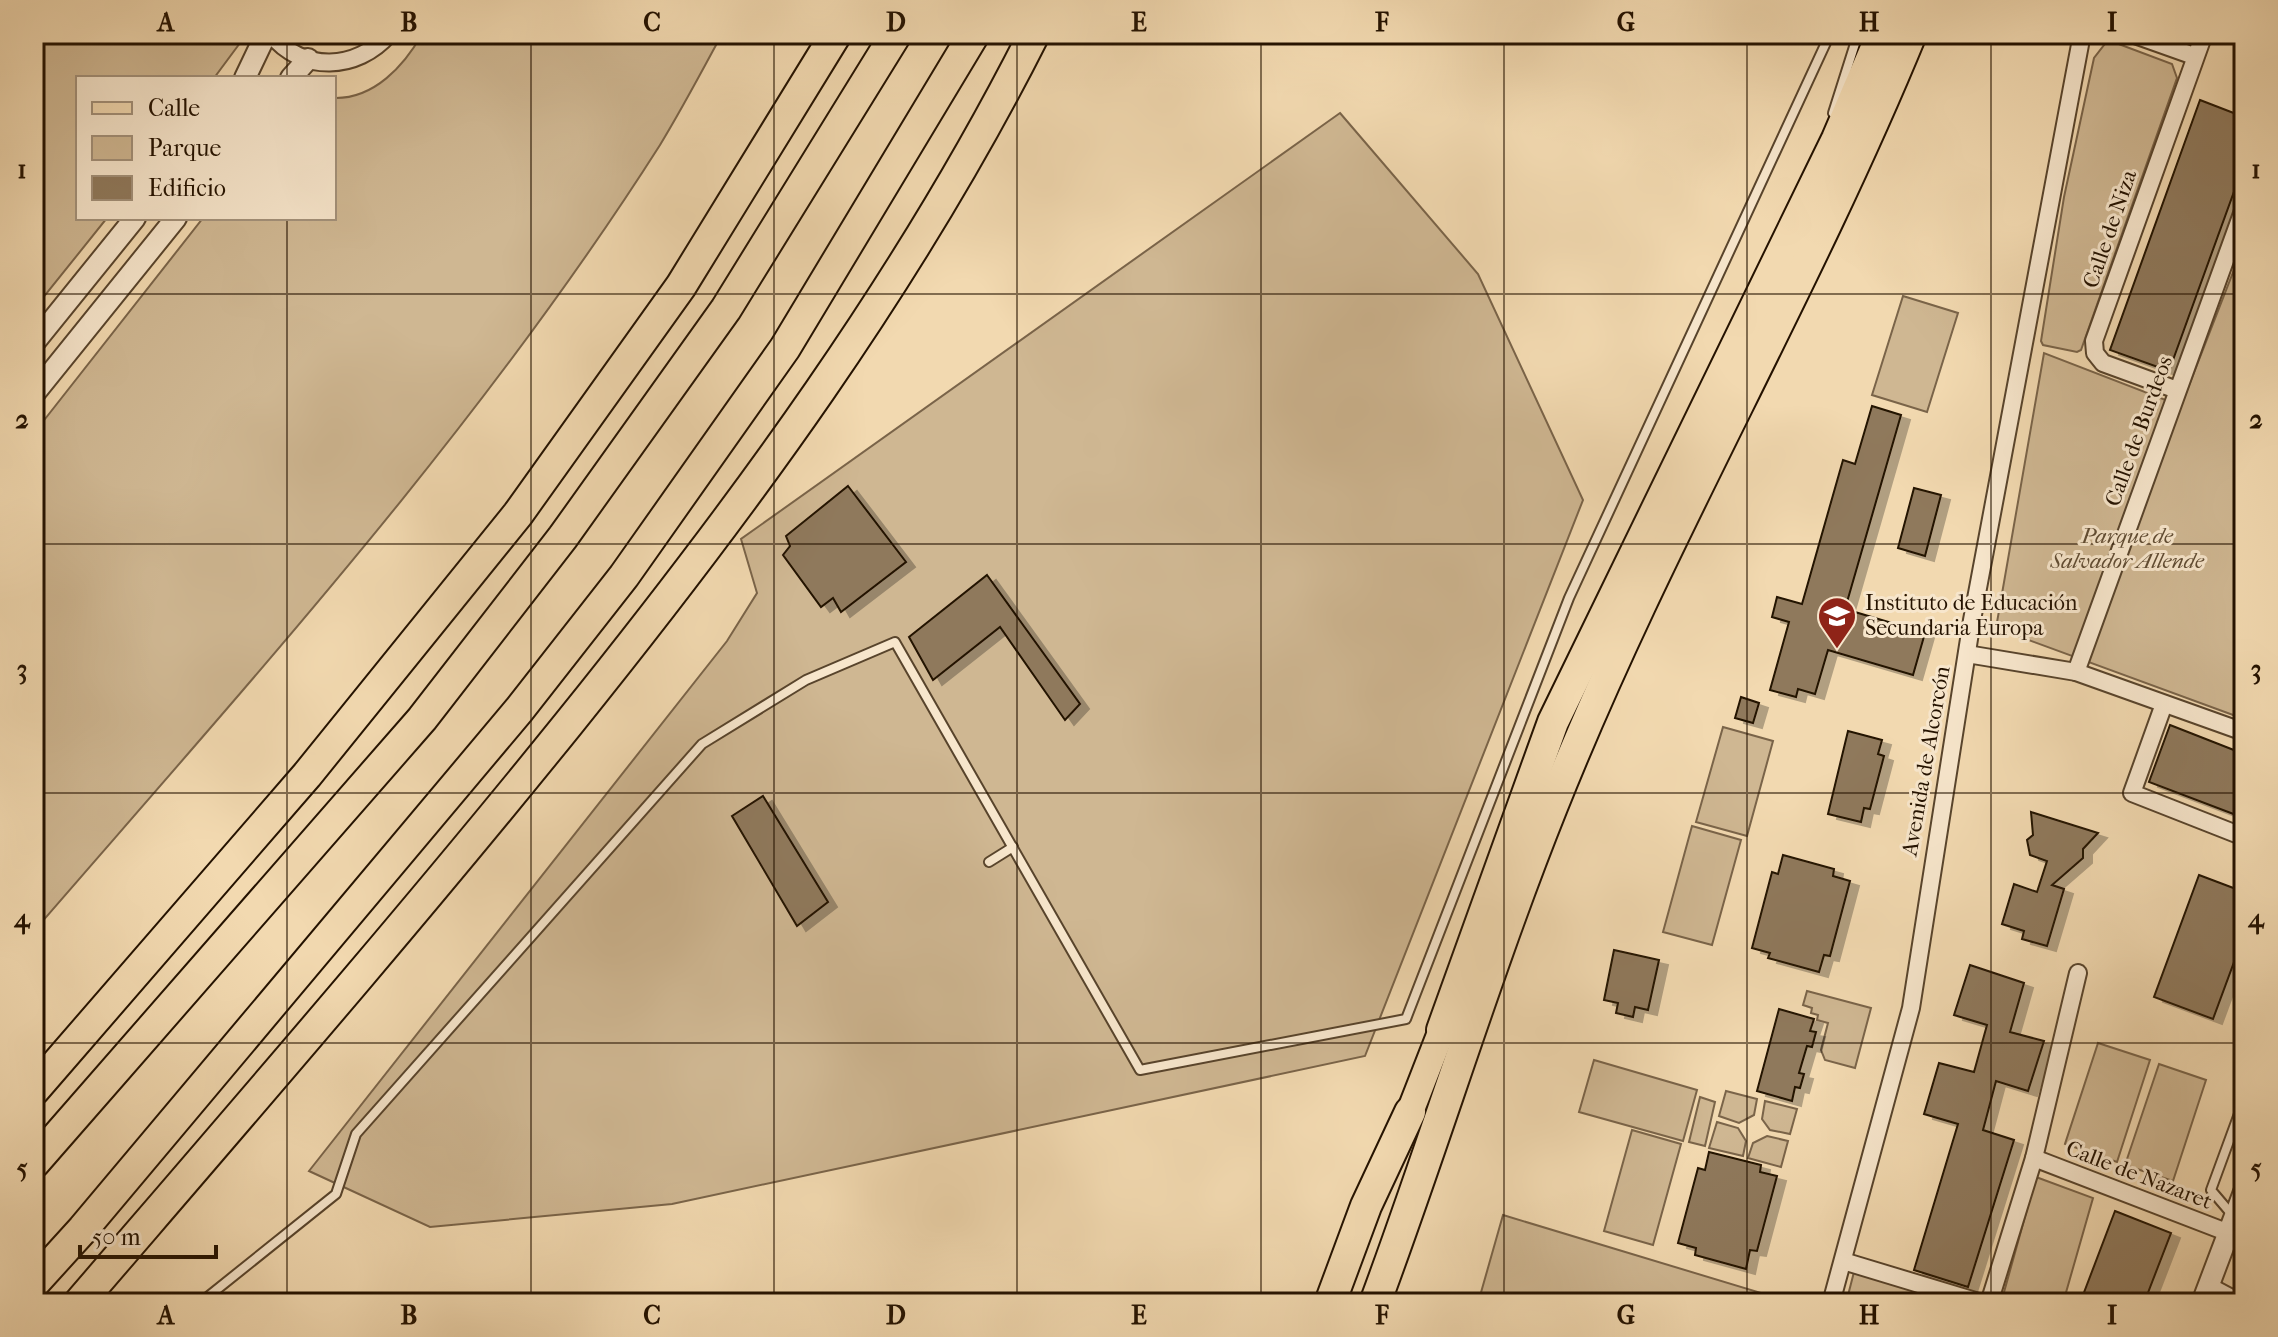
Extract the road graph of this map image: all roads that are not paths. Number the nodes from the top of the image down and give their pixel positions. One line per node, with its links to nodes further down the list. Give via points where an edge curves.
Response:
1 (268, 34): 17 (street); 18 (street)
2 (389, 34): 17 (street, via 345,62)
3 (836, 34): 37 (highway, via 681,286 518,514 307,775)
4 (896, 34): 43 (highway, via 726,309 563,537 422,719)
5 (974, 34): 47 (highway, via 785,348 624,576 519,710)
6 (1034, 34): 52 (highway, via 941,200 829,379 673,593 397,934)
7 (1830, 34): 34 (lane, via 1569,598 1406,1019 1140,1070)
8 (1858, 34): 20 (lane)
9 (1865, 34): 25 (highway)
10 (1882, 34): 25 (highway, via 1837,139)
11 (1911, 34): 21 (highway)
12 (1925, 34): 21 (highway)
13 (2082, 34): 29 (street, Avenida de Alcorcón)
14 (2132, 34): 16 (street)
15 (2204, 34): 16 (street, Calle de Niza)
16 (2194, 56): 27 (street, Calle de Niza, via 2094,341 2103,363)
17 (308, 59): 19 (street)
18 (246, 76)
19 (293, 76)
20 (1831, 117)
21 (1868, 138): 56 (highway, via 1700,477 1552,807)
22 (2244, 208): 27 (street, Calle de Burdeos)
23 (133, 220): 26 (street)
24 (174, 220): 28 (street)
25 (1777, 256): 38 (highway, via 1553,722)
26 (34, 343)
27 (2177, 390): 30 (street, Calle de Burdeos)
28 (34, 394)
29 (1967, 654): 30 (street); 48 (street, Avenida de Alcorcón, via 1911,1008)
30 (2076, 672): 31 (street)
31 (2164, 704): 32 (street); 33 (street, via 2132,793)
32 (2244, 732)
33 (2244, 837)
34 (1013, 847): 35 (lane); 53 (lane, via 895,642 806,680 702,744 356,1134 336,1194)
35 (989, 862)
36 (2078, 973): 44 (street, Calle de Nazaret)
37 (114, 998): 39 (highway); 40 (highway)
38 (1442, 1030): 42 (main road)
39 (34, 1071)
40 (34, 1090)
41 (2244, 1100): 46 (lane, via 2211,1190)
42 (1410, 1112): 54 (highway, via 1366,1206); 55 (highway)
43 (39, 1156)
44 (2034, 1158): 46 (street, Calle de Nazaret); 59 (street, Calle de Nazaret)
45 (2244, 1192): 46 (street)
46 (2232, 1225): 50 (street)
47 (83, 1229): 49 (highway); 51 (highway)
48 (1843, 1261): 57 (street, Avenida de Alcorcón); 58 (street)
49 (34, 1283)
50 (2205, 1295): 60 (street)
51 (34, 1299)
52 (79, 1303)
53 (200, 1303)
54 (1330, 1303)
55 (1344, 1303)
56 (1377, 1303)
57 (1831, 1303)
58 (1982, 1303)
59 (1989, 1303)
60 (2241, 1303)

